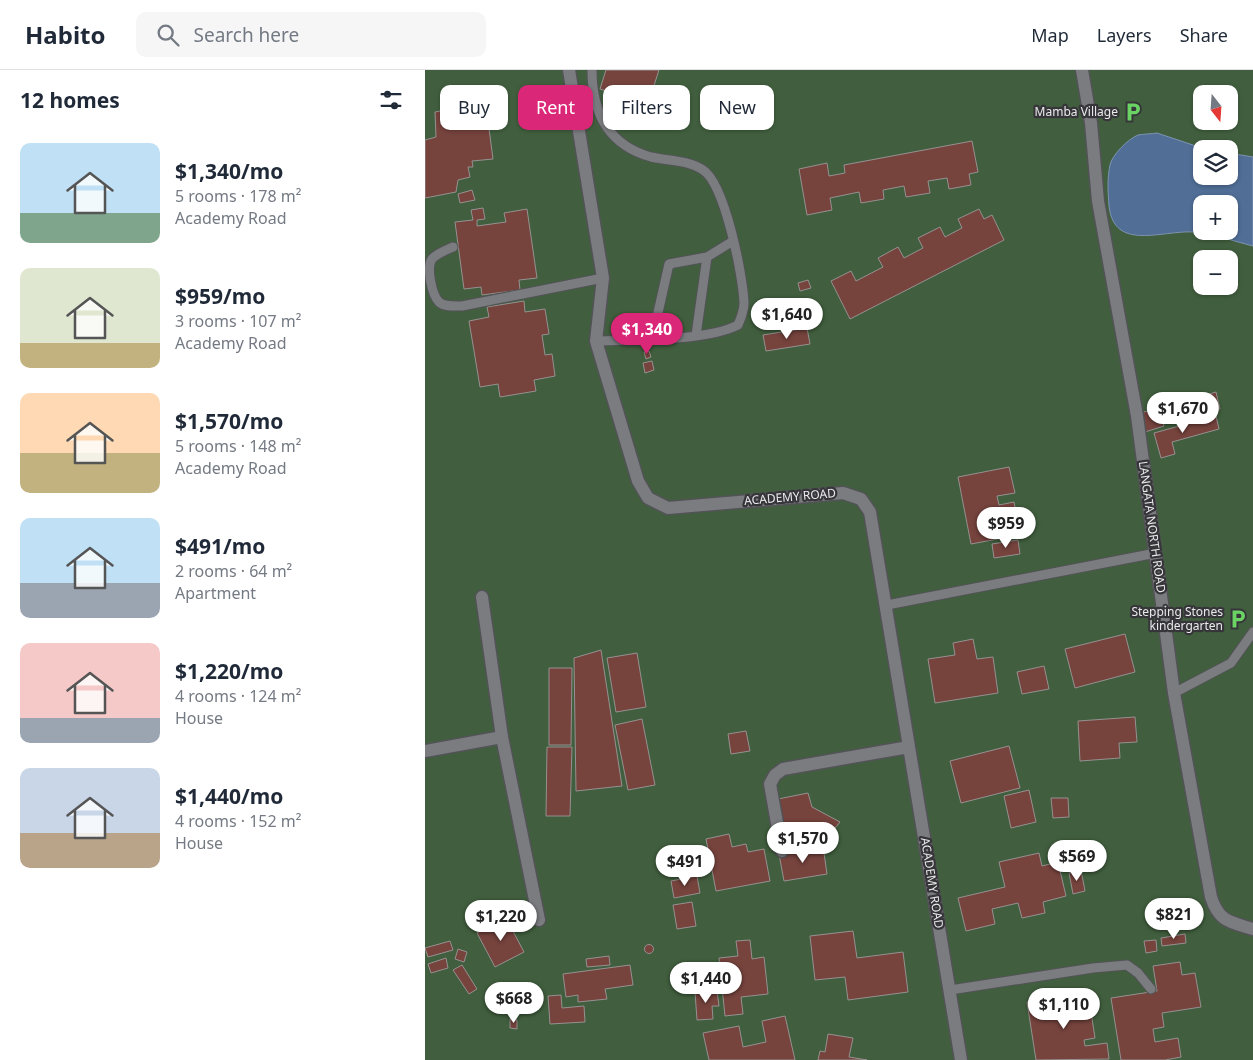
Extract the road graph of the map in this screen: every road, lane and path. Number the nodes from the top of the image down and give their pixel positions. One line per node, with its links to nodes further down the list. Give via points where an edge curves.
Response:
1 (569, 70): 7 (street, ACADEMY ROAD)
2 (592, 70): 4 (lane, via 597,112 615,137 634,150 703,170 718,190)
3 (1082, 70): 11 (street, LANGATA NORTH ROAD, via 1091,123 1098,201 1137,416)
4 (733, 241): 6 (lane); 8 (lane, via 744,304 738,325)
5 (453, 247): 7 (lane, via 434,258 429,269 435,296 444,305 462,306)
6 (707, 257): 8 (lane); 9 (lane, via 673,262 667,266 666,284)
7 (603, 278): 10 (street, ACADEMY ROAD)
8 (696, 335): 9 (lane)
9 (652, 339): 10 (lane)
10 (596, 341): 13 (street, ACADEMY ROAD, via 639,481 648,498 668,508 843,492 861,499 870,512)
11 (1156, 553): 13 (lane); 15 (street, LANGATA NORTH ROAD)
12 (481, 597): 16 (street)
13 (887, 604): 17 (street, ACADEMY ROAD)
14 (1253, 632): 15 (lane, via 1231,663)
15 (1174, 693): 21 (street, LANGATA NORTH ROAD, via 1211,897 1216,911 1226,921)
16 (502, 737): 18 (street); 20 (street)
17 (909, 747): 19 (street, via 783,769 770,784); 23 (street, ACADEMY ROAD)
18 (425, 751)
19 (782, 851)
20 (539, 920)
21 (1253, 929)
22 (1151, 989): 23 (lane, via 1127,965)
23 (950, 990): 24 (street, ACADEMY ROAD)
24 (961, 1060)

